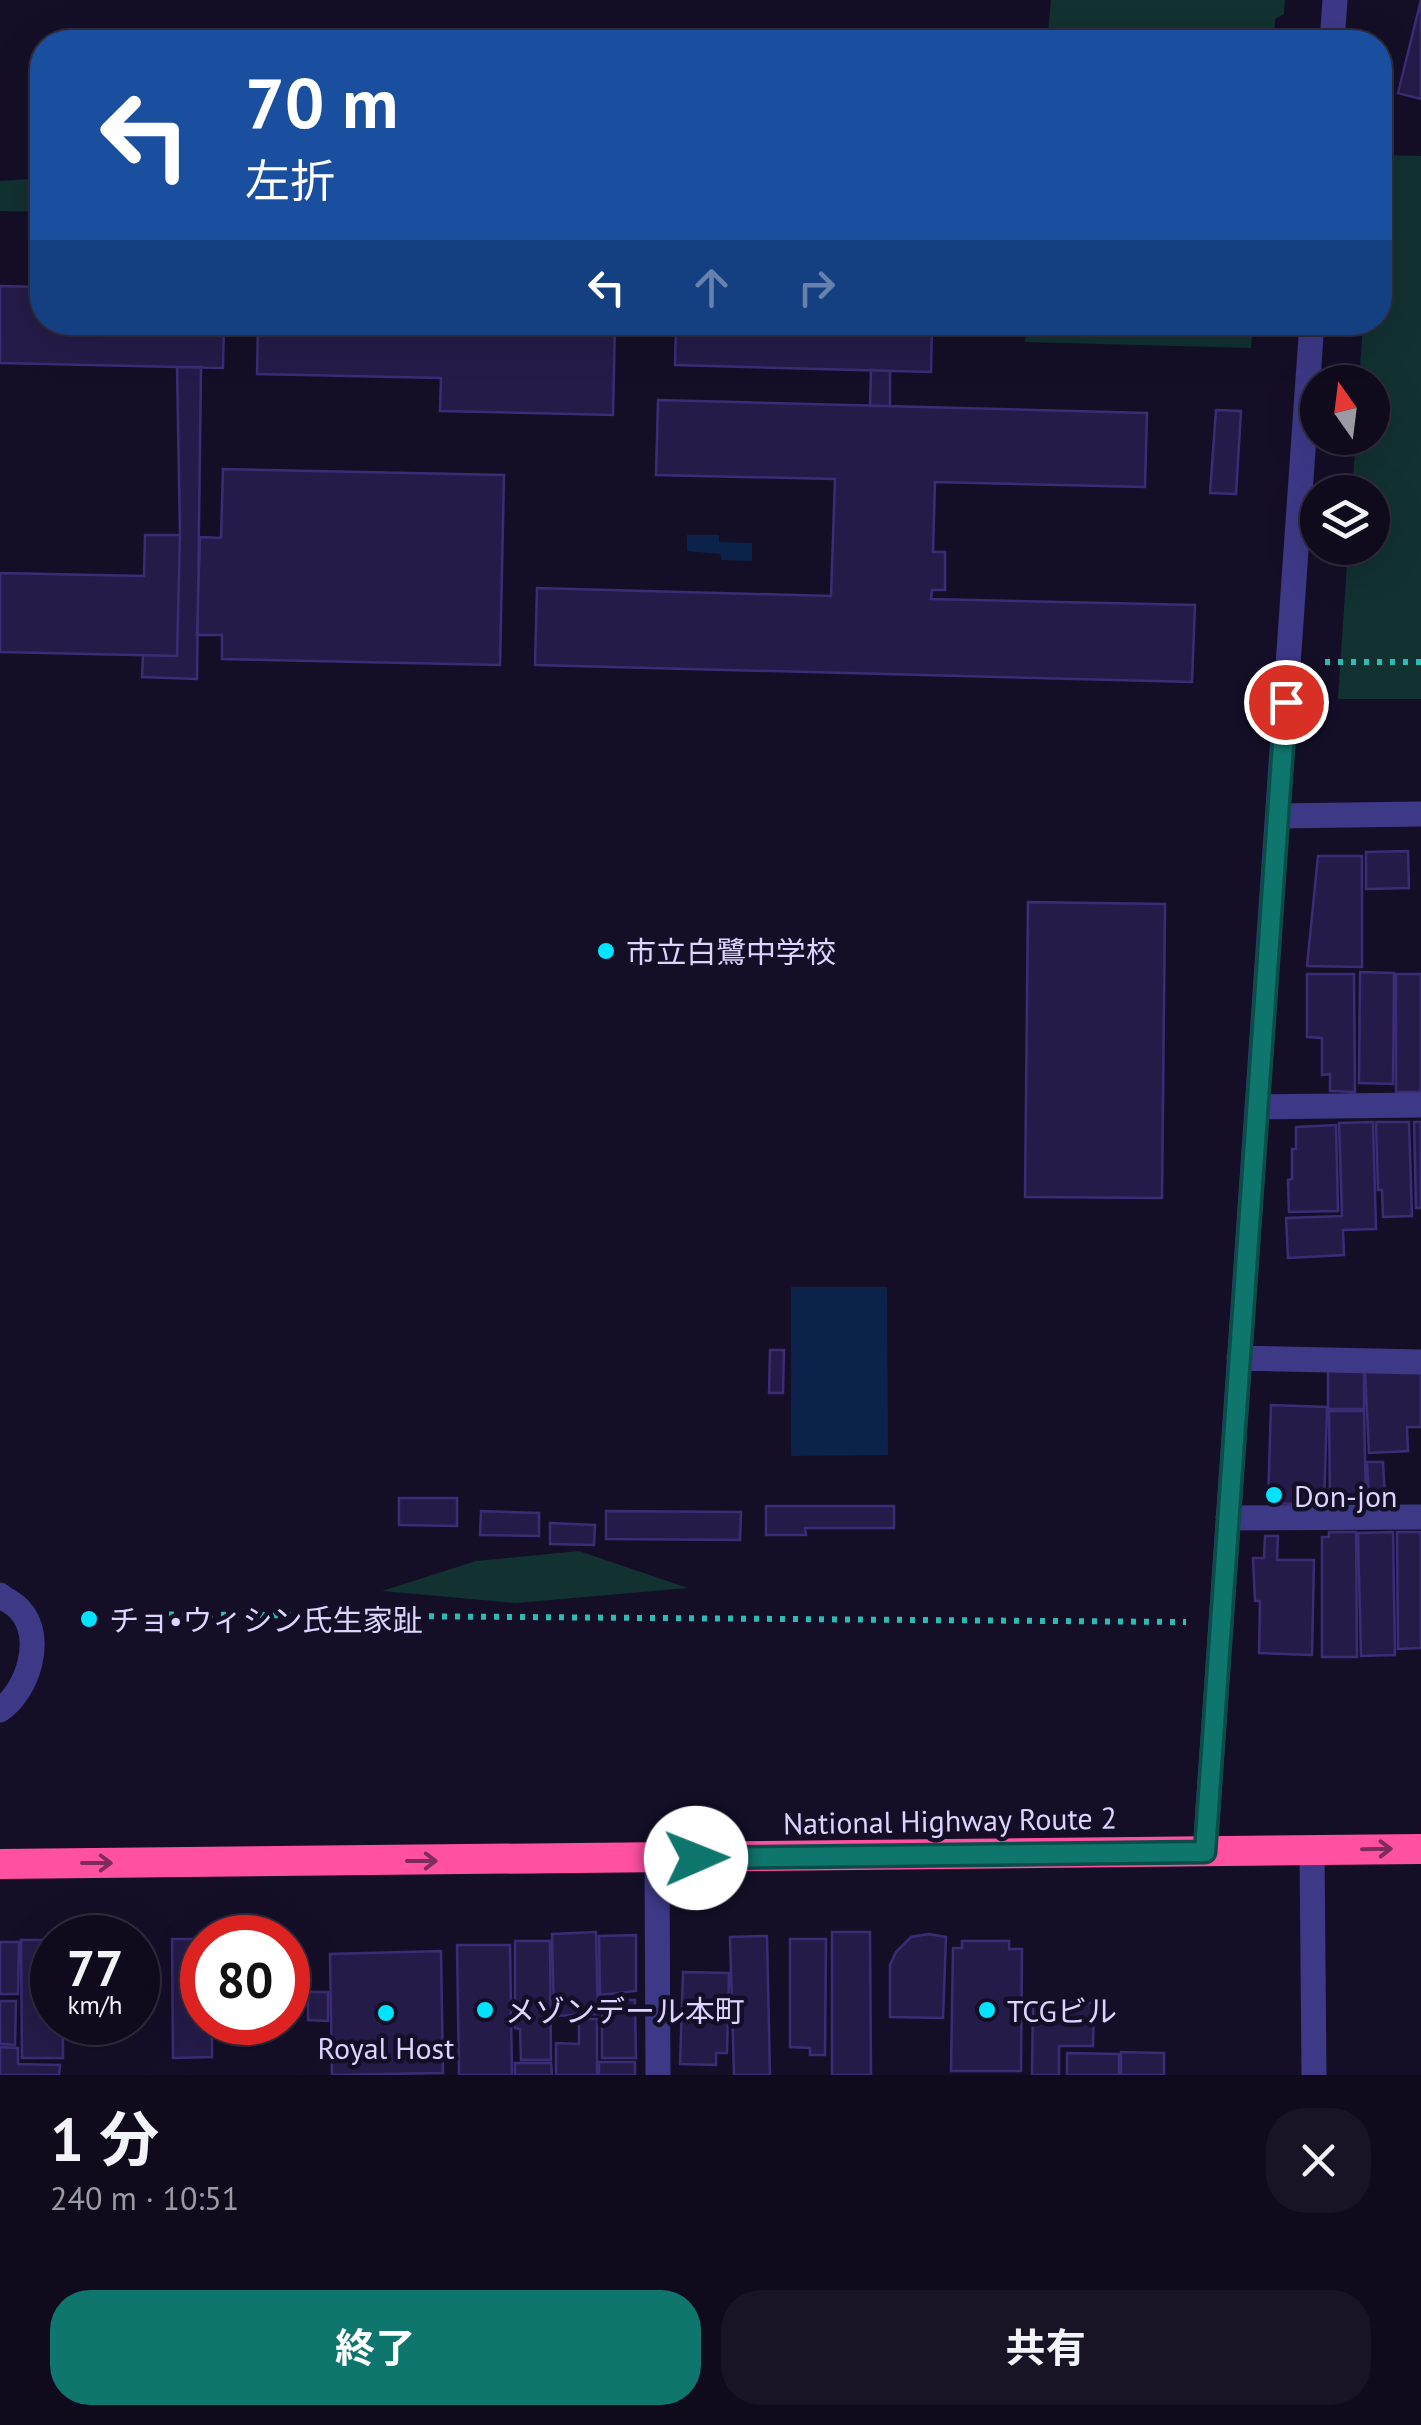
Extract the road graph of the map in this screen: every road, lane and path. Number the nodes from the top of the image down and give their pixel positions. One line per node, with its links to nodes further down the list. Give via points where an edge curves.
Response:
1 (1335, 0): 2 (street)
2 (1333, 30)
3 (1311, 335): 7 (street)
4 (1325, 662): 5 (path)
5 (1421, 662)
6 (1421, 814): 7 (street)
7 (1278, 816): 9 (street)
8 (1421, 1105): 9 (street)
9 (1257, 1106): 10 (street)
10 (1239, 1358): 11 (street); 13 (street)
11 (1421, 1362)
12 (1421, 1517): 13 (street)
13 (1228, 1518): 16 (street)
14 (0, 1596): 17 (street, via 22,1611 32,1640 29,1670)
15 (118, 1614): 16 (path)
16 (1220, 1622): 20 (street)
17 (0, 1710)
18 (1421, 1849): 19 (highway, National Highway Route 2, one-way to 18)
19 (1312, 1850): 20 (highway, National Highway Route 2); 24 (street)
20 (1205, 1852): 21 (highway, National Highway Route 2)
21 (656, 1859): 22 (highway, National Highway Route 2, one-way to 21); 23 (street)
22 (0, 1864)
23 (658, 2075)
24 (1314, 2075)

